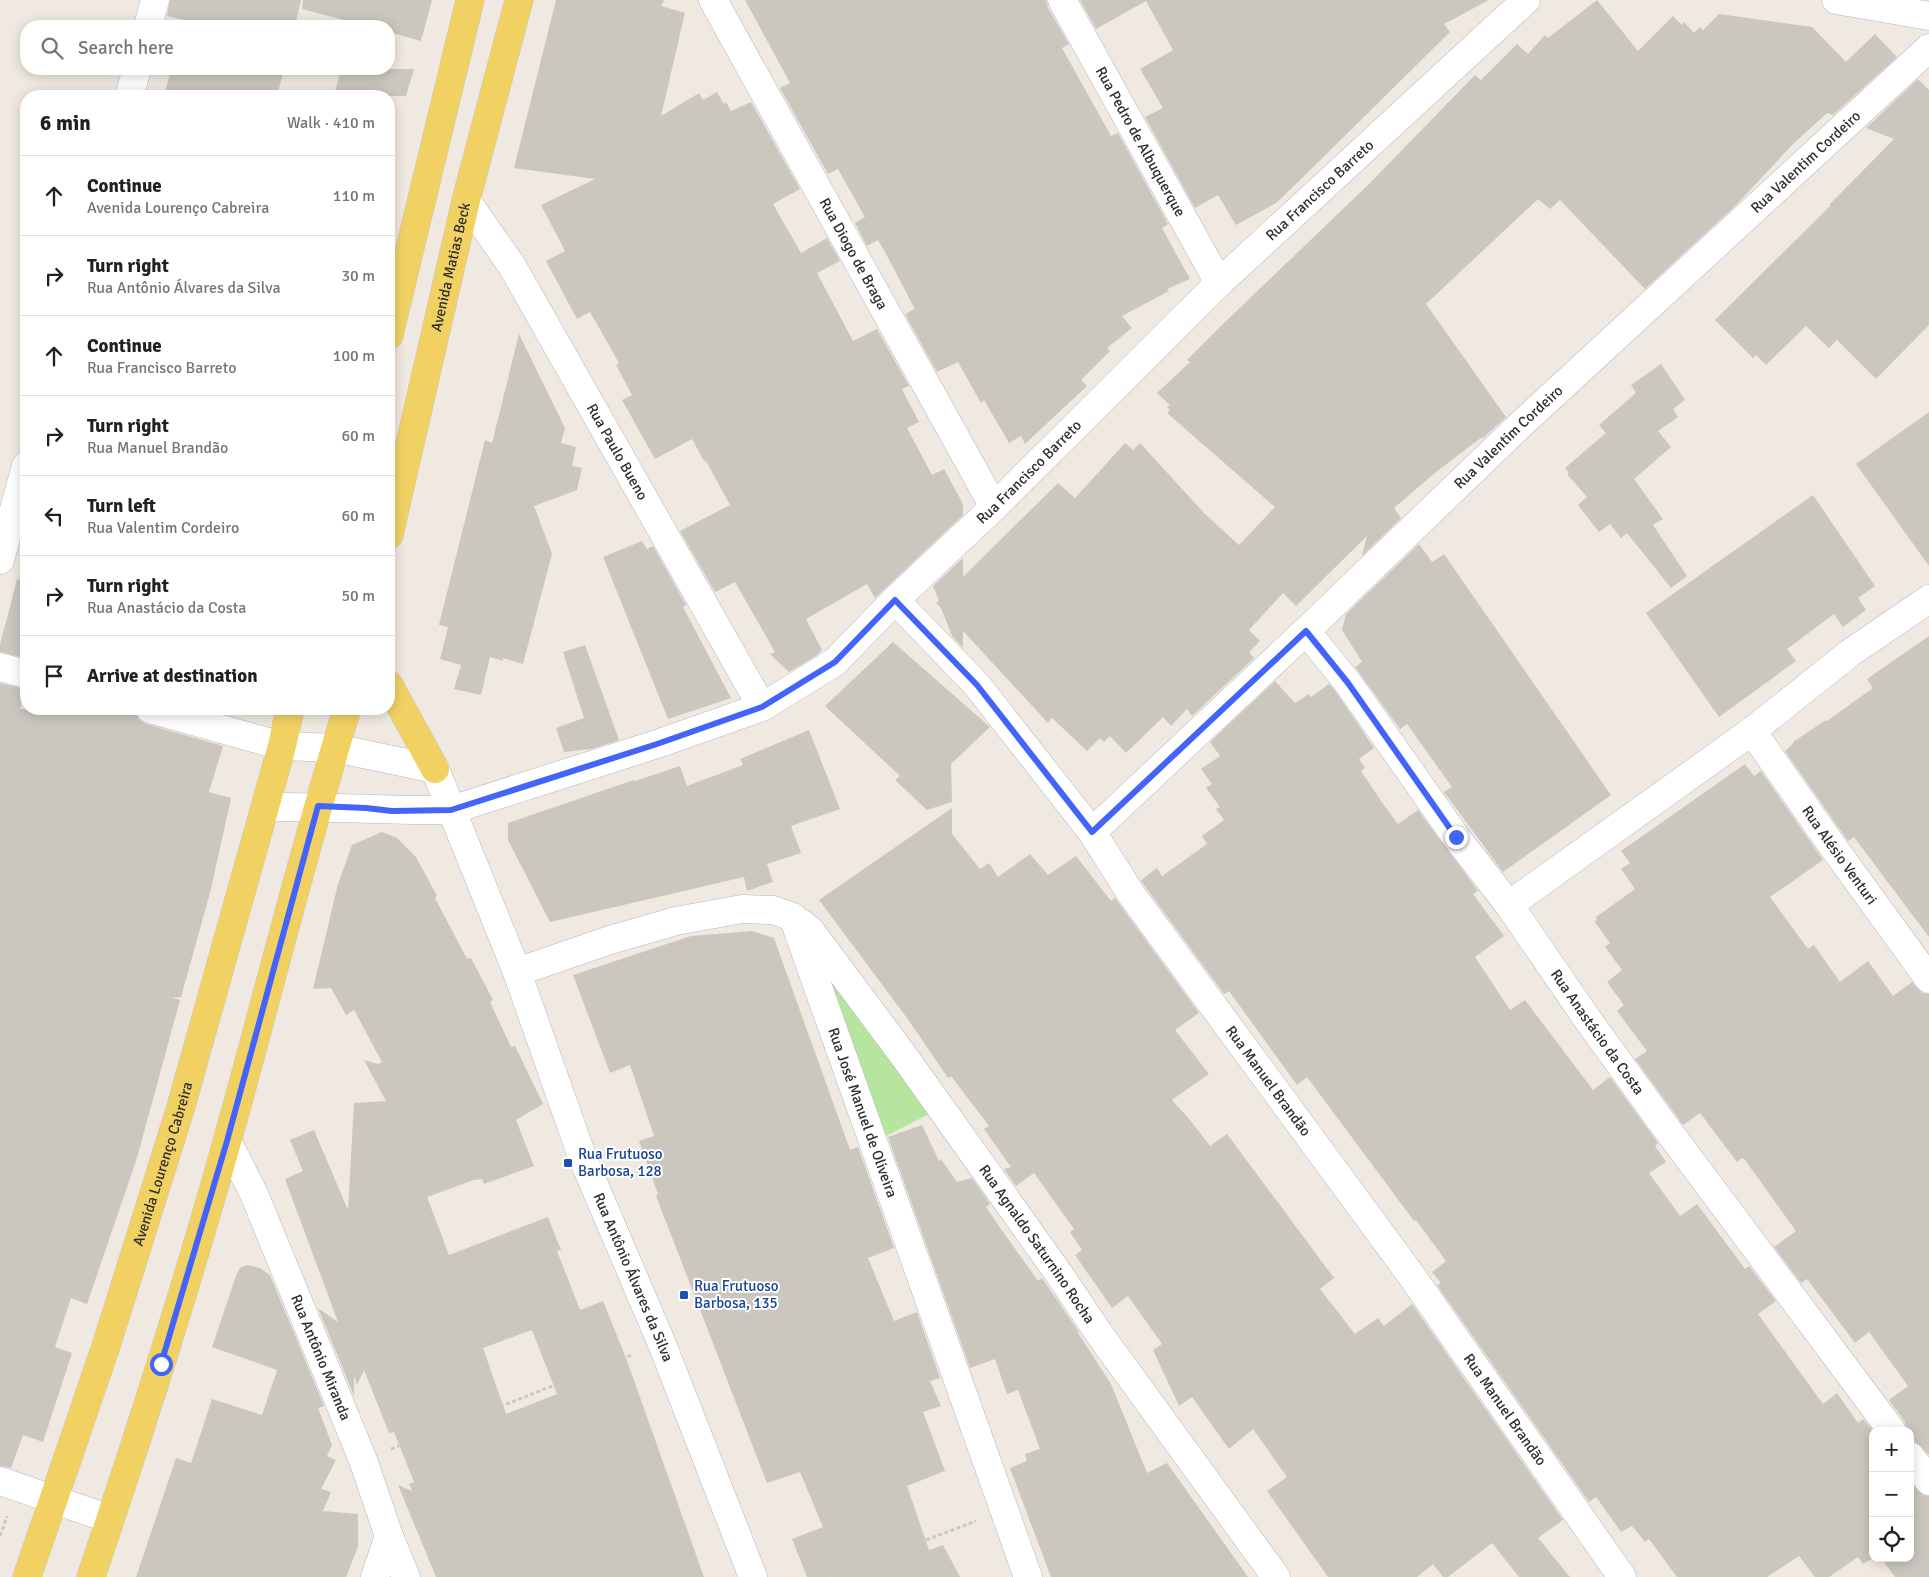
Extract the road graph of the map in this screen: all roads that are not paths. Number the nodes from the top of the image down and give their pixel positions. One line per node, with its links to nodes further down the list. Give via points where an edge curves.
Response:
1 (156, 0): 9 (street)
2 (470, 0): 15 (main road)
3 (519, 0): 13 (main road, Avenida Matias Beck)
4 (713, 0): 17 (street, Rua Diogo de Braga)
5 (1062, 0): 14 (street, Rua Pedro de Albuquerque)
6 (1526, 0): 14 (street, Rua Francisco Barreto)
7 (1836, 0): 8 (street)
8 (1929, 16)
9 (150, 20)
10 (1929, 48): 22 (street, Rua Valentim Cordeiro, via 1517,428)
11 (135, 75): 12 (street)
12 (132, 90)
13 (466, 200): 18 (main road, Avenida Matias Beck); 26 (street, Rua Paulo Bueno, via 512,266)
14 (1219, 283): 17 (street, Rua Francisco Barreto)
15 (395, 310)
16 (20, 488): 19 (street)
17 (994, 507): 21 (street, Rua Francisco Barreto)
18 (395, 509)
19 (0, 560)
20 (1929, 599): 30 (street, via 1850,653)
21 (895, 600): 26 (street, Rua Francisco Barreto, via 835,662); 37 (street, Rua Manuel Brandão, via 977,685)
22 (1306, 631): 37 (street, Rua Valentim Cordeiro); 38 (street, Rua Anastácio da Costa, via 1348,683 1456,837)
23 (0, 667): 24 (street)
24 (20, 672)
25 (395, 696): 33 (main road)
26 (762, 707): 36 (street, Rua Francisco Barreto)
27 (171, 715): 31 (street)
28 (289, 715): 31 (main road)
29 (345, 715): 32 (main road)
30 (1752, 731): 38 (street); 41 (street, Rua Alésio Venturi)
31 (282, 746): 32 (street); 35 (main road, Avenida Lourenço Cabreira)
32 (335, 748): 33 (street); 34 (main road)
33 (435, 769): 36 (street, Rua Antônio Álvares da Silva)
34 (318, 806): 35 (street); 36 (street, via 392,811); 42 (main road)
35 (265, 807): 47 (main road, Avenida Lourenço Cabreira, via 177,1119)
36 (451, 810): 40 (street, Rua Antônio Álvares da Silva)
37 (1092, 832): 57 (street, Rua Manuel Brandão, via 1131,894 1405,1267)
38 (1509, 905): 43 (street, Rua Anastácio da Costa, via 1588,1020)
39 (793, 917): 40 (street, via 773,910 742,909 676,921); 55 (street, Rua José Manuel de Oliveira); 56 (street, Rua Agnaldo Saturnino Rocha, via 810,930 906,1059)
40 (517, 972): 54 (street, Rua Antônio Álvares da Silva, via 583,1160 662,1344)
41 (1929, 979)
42 (227, 1141): 48 (main road, via 161,1364); 49 (street, Rua Antônio Miranda, via 254,1194 363,1460)
43 (1889, 1427)
44 (1914, 1461): 46 (street)
45 (0, 1482): 47 (street)
46 (1929, 1482)
47 (54, 1501): 48 (street); 50 (main road, Avenida Lourenço Cabreira)
48 (110, 1519): 51 (main road)
49 (389, 1536): 52 (street); 53 (street, Rua Antônio Miranda)
50 (27, 1577)
51 (91, 1577)
52 (374, 1577)
53 (406, 1577)
54 (753, 1577)
55 (1028, 1577)
56 (1276, 1577)
57 (1622, 1577)

